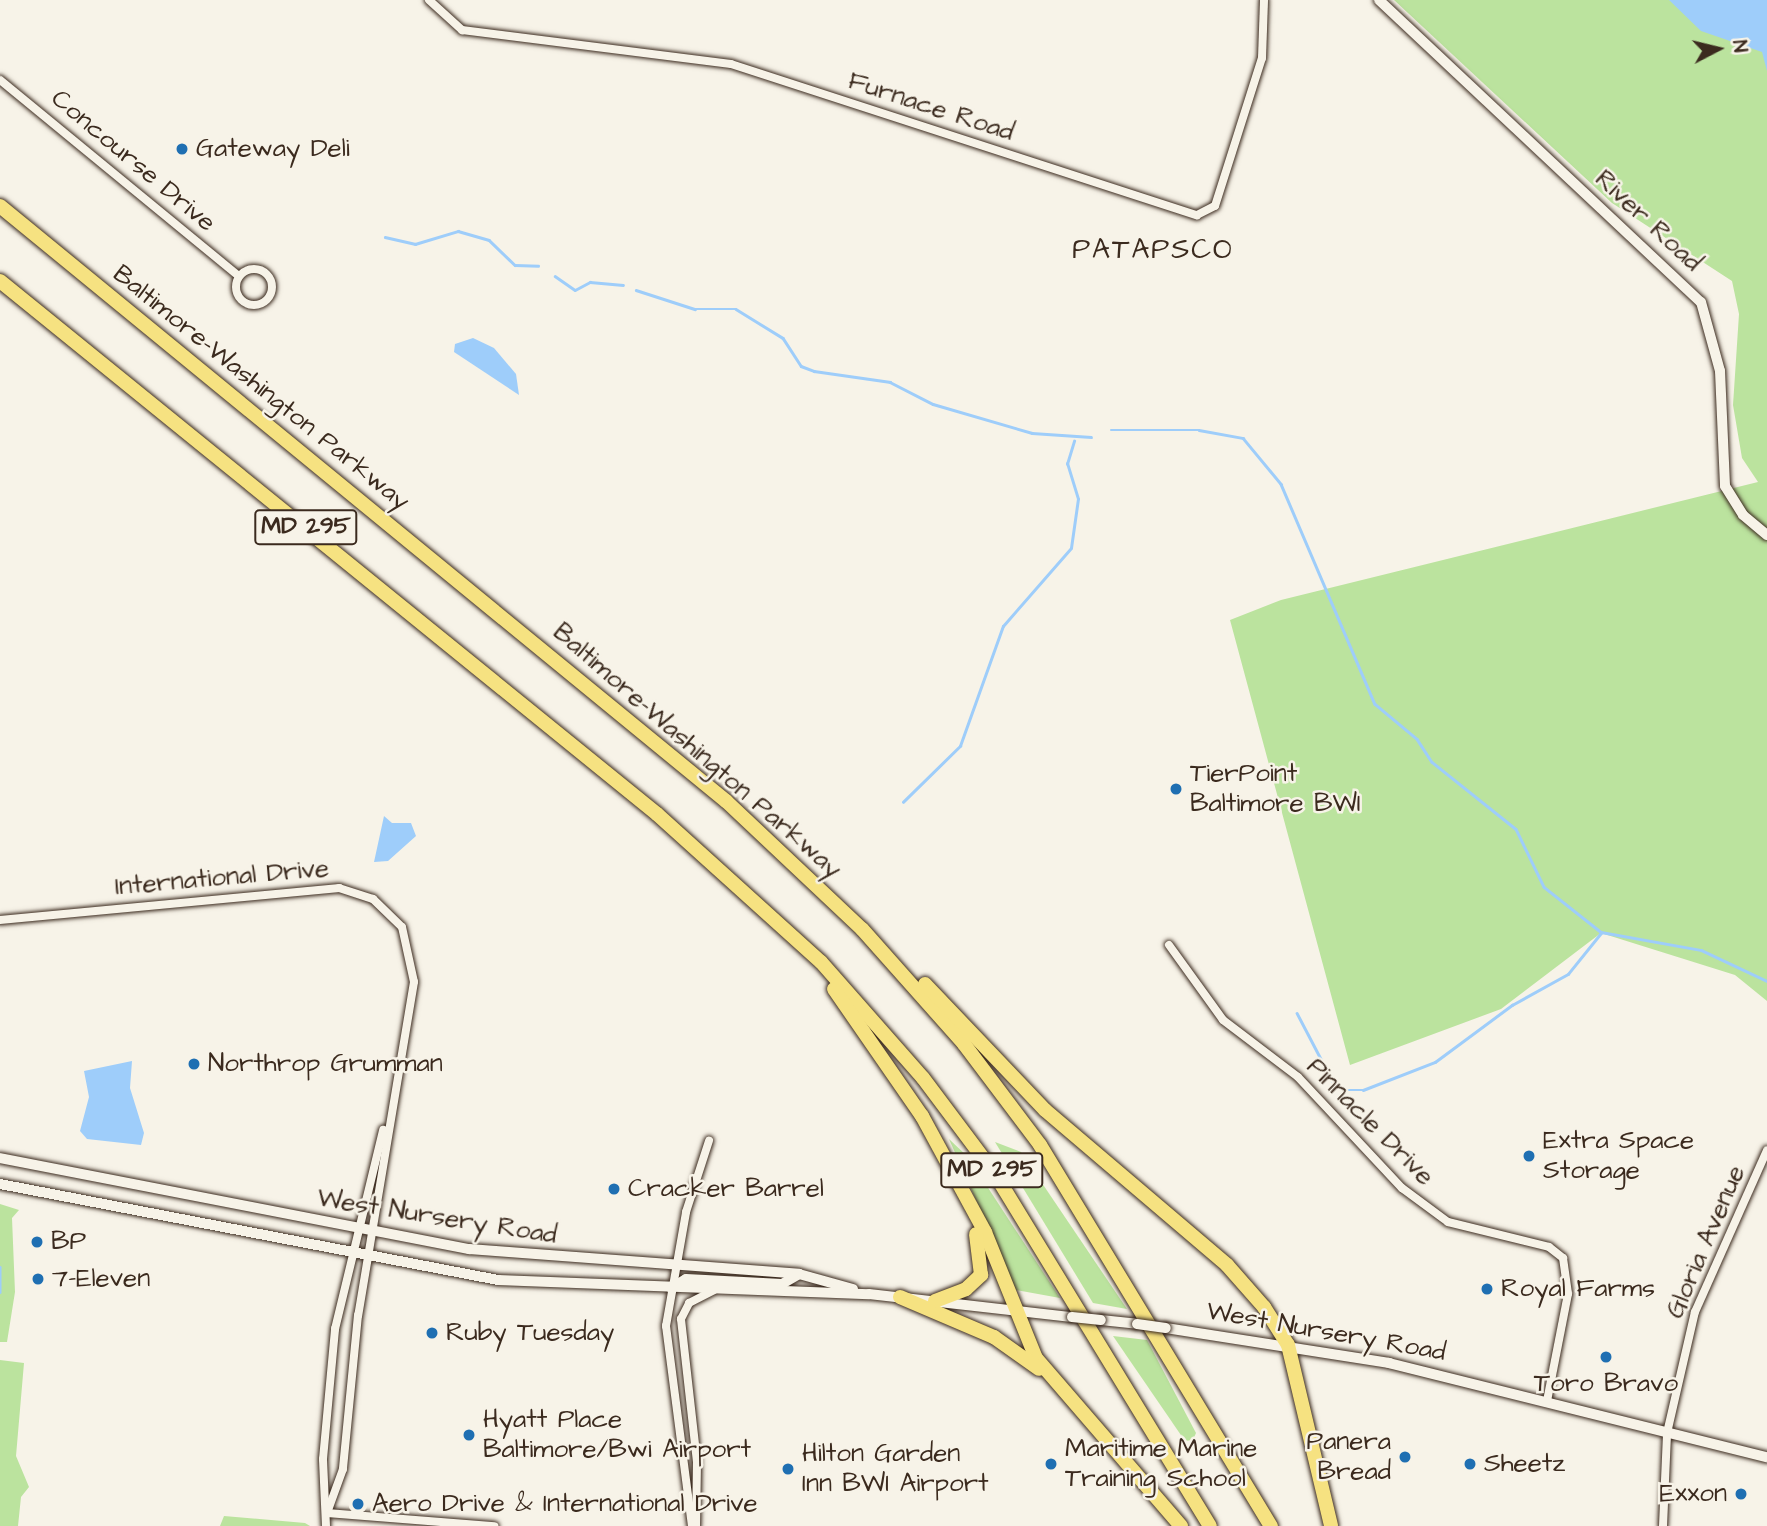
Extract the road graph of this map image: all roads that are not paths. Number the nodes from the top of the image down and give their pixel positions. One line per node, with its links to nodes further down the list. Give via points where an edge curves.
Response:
1 (429, 0): 2 (street, Furnace Road, via 462,30 731,64 1197,215 1214,206 1258,71 1268,25)
2 (1264, 0)
3 (1379, 0): 12 (street, River Road, via 1701,302 1720,371 1725,486 1743,515)
4 (0, 80): 8 (street, Concourse Drive)
5 (0, 197): 10 (highway)
6 (0, 206): 10 (highway, Baltimore-Washington Parkway / MD 295)
7 (0, 216): 11 (highway, via 188,369)
8 (239, 276): 8 (street, Concourse Drive, via 236,287 243,301 254,305 268,298 271,282 264,272 253,269)
9 (0, 282): 13 (highway, MD 295)
10 (93, 282): 11 (highway, Baltimore-Washington Parkway / MD 295)
11 (226, 391): 14 (highway, Baltimore-Washington Parkway / MD 295)
12 (1767, 535)
13 (711, 863): 22 (highway, via 843,999 922,1116); 45 (highway, MD 295, via 821,962 953,1116 1039,1241)
14 (809, 876): 35 (highway, via 867,923 1045,1110 1235,1273); 46 (highway, Baltimore-Washington Parkway / MD 295, via 915,986 1040,1145)
15 (0, 920): 17 (street, International Drive, via 320,888 373,899 402,927 413,960)
16 (1169, 946): 37 (street, Pinnacle Drive, via 1223,1020 1298,1077 1402,1188 1448,1222 1549,1247 1563,1258 1568,1294)
17 (386, 1124): 23 (street, International Drive); 24 (street, International Drive)
18 (709, 1141): 27 (street)
19 (1767, 1150): 38 (street, Gloria Avenue, via 1695,1312)
20 (0, 1158): 23 (main road, West Nursery Road)
21 (0, 1184): 25 (main road, West Nursery Road)
22 (960, 1190): 33 (highway, via 981,1250 981,1275 966,1289); 34 (highway, via 985,1232)
23 (355, 1228): 24 (main road, West Nursery Road); 25 (street, International Drive)
24 (374, 1232): 26 (street, International Drive); 27 (main road, West Nursery Road, via 514,1255)
25 (350, 1253): 26 (main road, West Nursery Road); 40 (street, International Drive, via 328,1407)
26 (370, 1257): 29 (main road, West Nursery Road, via 510,1282); 40 (street, International Drive, via 358,1315 343,1469)
27 (676, 1266): 28 (main road, West Nursery Road); 29 (street)
28 (799, 1274): 29 (main road, via 782,1284 686,1279); 31 (main road, West Nursery Road)
29 (671, 1289): 30 (main road, West Nursery Road); 43 (street, via 666,1326)
30 (717, 1289): 31 (main road, West Nursery Road); 43 (street, via 689,1303 681,1319 698,1462)
31 (869, 1294): 32 (main road, West Nursery Road)
32 (900, 1297): 33 (main road, West Nursery Road); 36 (highway, via 993,1337)
33 (935, 1301): 34 (main road, West Nursery Road)
34 (1015, 1310): 35 (main road, West Nursery Road, bridge); 36 (highway)
35 (1288, 1345): 37 (main road, West Nursery Road); 47 (highway)
36 (1051, 1378): 44 (highway)
37 (1547, 1401): 38 (main road, West Nursery Road)
38 (1667, 1433): 39 (main road, West Nursery Road); 48 (street, Gloria Avenue)
39 (1767, 1457)
40 (327, 1513): 41 (street, International Drive); 42 (street)
41 (326, 1526)
42 (494, 1526)
43 (694, 1526)
44 (1181, 1526)
45 (1210, 1526)
46 (1271, 1526)
47 (1331, 1526)
48 (1663, 1526)

